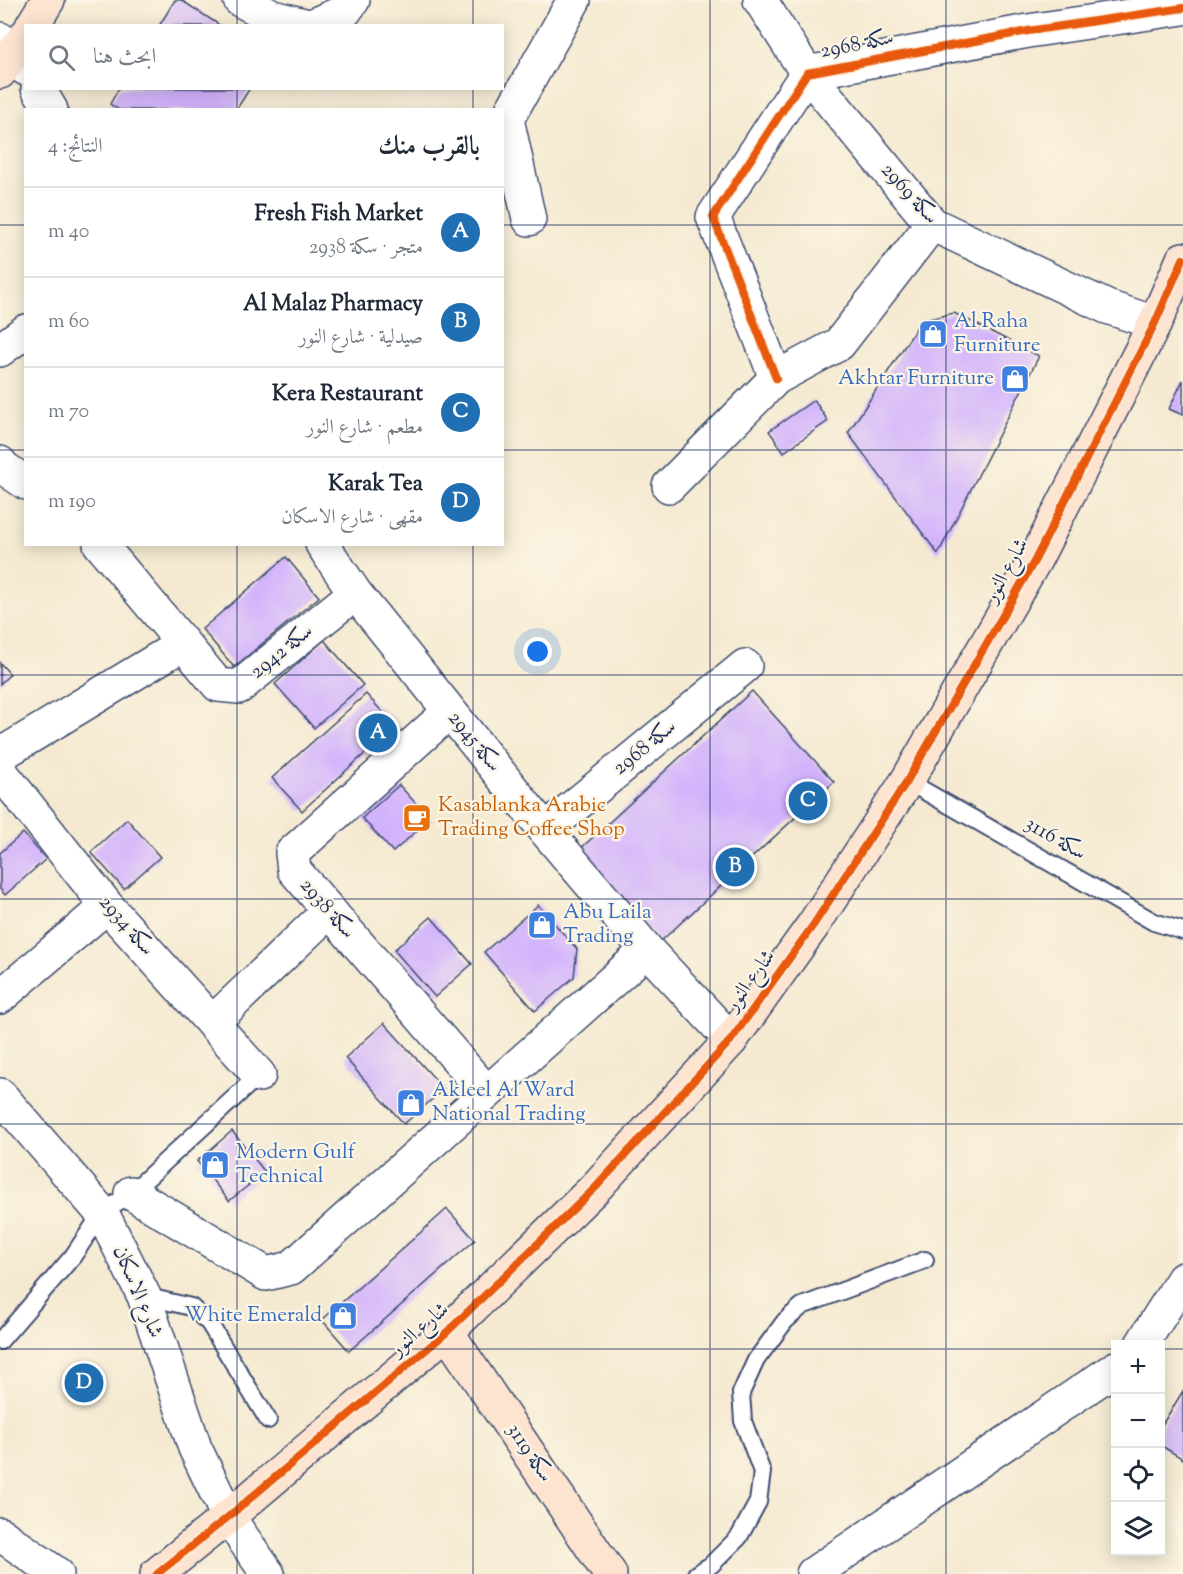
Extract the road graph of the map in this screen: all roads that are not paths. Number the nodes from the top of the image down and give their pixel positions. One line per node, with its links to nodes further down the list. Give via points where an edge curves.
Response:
1 (48, 0): 7 (street)
2 (240, 0): 8 (street, via 273,17)
3 (353, 0): 9 (street, via 345,11)
4 (574, 0): 13 (street, via 507,119)
5 (760, 0): 10 (street, سكة 2969)
6 (1183, 8): 10 (street, سكة 2968)
7 (33, 24)
8 (301, 24)
9 (314, 24)
10 (807, 72): 14 (street, سكة 2969); 19 (street, سكة 2968, via 713,217)
11 (39, 90): 12 (street)
12 (50, 108)
13 (529, 219)
14 (932, 224): 16 (street, سكة 2969, via 1107,307); 19 (street, via 839,344)
15 (1183, 260): 16 (street, شارع النور)
16 (1155, 323): 31 (street, شارع النور, via 1035,560)
17 (24, 332): 18 (street)
18 (0, 350)
19 (776, 378): 22 (street)
20 (0, 463): 21 (street)
21 (24, 482)
22 (669, 486)
23 (102, 546): 26 (street, سكة 2942)
24 (323, 546): 25 (street, سكة 2945)
25 (355, 593): 26 (street, سكة 2942, via 239,687 218,685); 28 (street, سكة 2945)
26 (183, 644): 29 (street)
27 (745, 666): 32 (street, سكة 2968)
28 (449, 712): 32 (street, سكة 2945); 34 (street, سكة 2938, via 292,852 294,870)
29 (0, 755)
30 (0, 771): 33 (street, سكة 2934)
31 (907, 781): 35 (lane, سكة 3116, via 1154,922); 39 (street, شارع النور, via 814,924)
32 (545, 830): 36 (street, سكة 2945)
33 (107, 906): 37 (street); 38 (street, سكة 2934)
34 (329, 911): 38 (street); 41 (street, سكة 2938)
35 (1183, 931)
36 (647, 950): 39 (street, سكة 2945); 41 (street)
37 (0, 997)
38 (212, 1023): 40 (street, سكة 2934)
39 (731, 1040): 48 (street, شارع النور, via 596,1187)
40 (259, 1075): 43 (lane)
41 (488, 1093): 43 (street, via 291,1268 266,1274)
42 (0, 1095): 44 (street, شارع الاسكان)
43 (131, 1193): 44 (lane)
44 (102, 1213): 47 (street, شارع الاسكان); 50 (lane, via 74,1256)
45 (925, 1260): 59 (lane, via 802,1306 785,1321 756,1360 741,1393 743,1420 762,1472 758,1502 739,1538)
46 (1183, 1279): 49 (street)
47 (144, 1296): 52 (lane, via 192,1307 209,1323); 53 (street, شارع الاسكان, via 195,1448)
48 (447, 1332): 53 (street, شارع النور); 58 (street, سكة 3119)
49 (1145, 1340)
50 (0, 1341)
51 (1111, 1371): 60 (street)
52 (268, 1420)
53 (228, 1517): 56 (street, شارع النور); 57 (street, شارع الاسكان)
54 (0, 1534): 55 (street)
55 (57, 1574)
56 (157, 1574)
57 (268, 1574)
58 (610, 1574)
59 (696, 1574)
60 (813, 1574)

